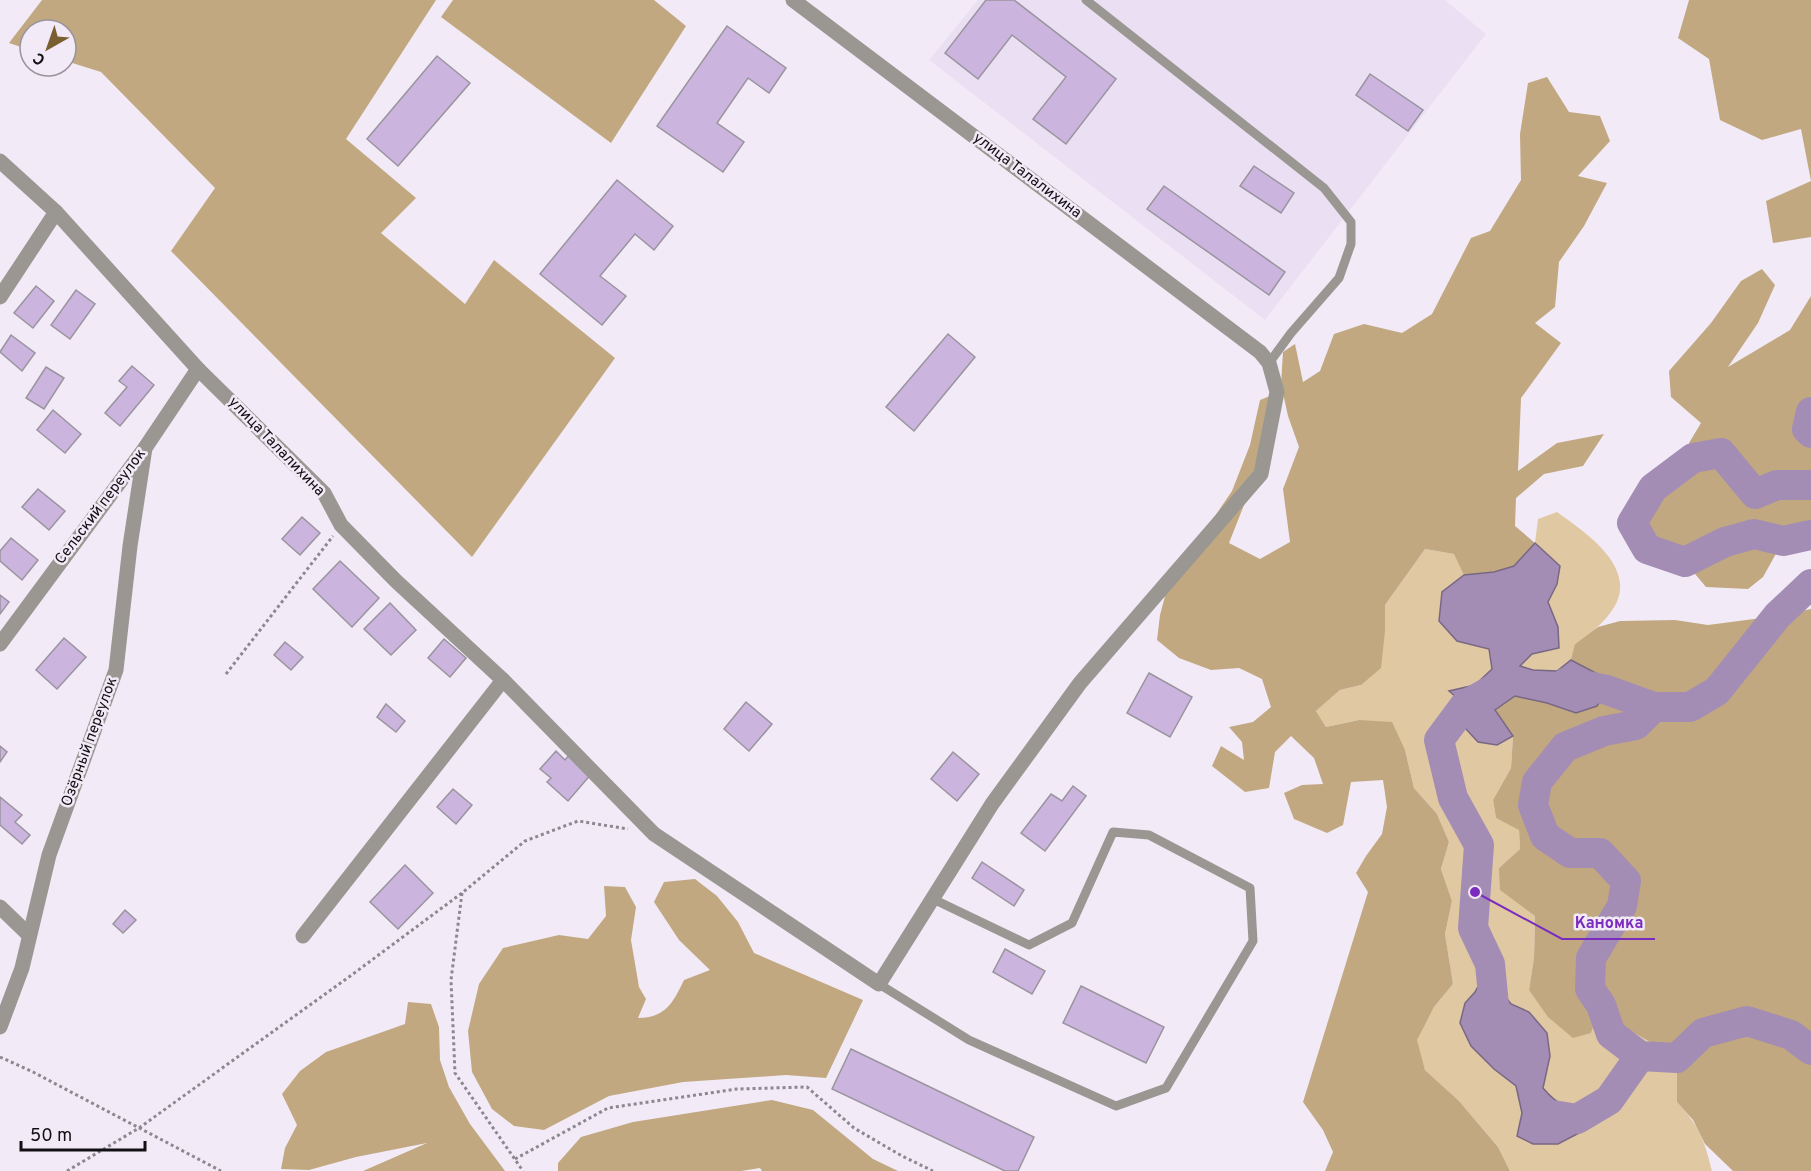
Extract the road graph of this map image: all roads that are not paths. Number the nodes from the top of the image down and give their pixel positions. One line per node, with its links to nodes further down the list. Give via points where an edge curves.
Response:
1 (793, 0): 6 (street, улица Талалихина)
2 (1086, 0): 6 (lane, via 1324,188 1351,222 1351,244 1339,278 1291,333)
3 (0, 161): 4 (street, улица Талалихина)
4 (56, 212): 5 (street); 7 (street, улица Талалихина)
5 (0, 297)
6 (1264, 357): 11 (street, via 1277,392 1261,474 1080,683 992,804)
7 (198, 369): 8 (street, Сельский переулок); 10 (street, улица Талалихина, via 324,493 341,525)
8 (145, 448): 9 (street, Сельский переулок); 13 (street, Озёрный переулок, via 116,670 49,855)
9 (0, 644)
10 (503, 680): 14 (street); 15 (street, улица Талалихина, via 654,834)
11 (933, 899): 15 (street); 15 (lane, via 1029,945 1072,923 1113,832 1149,835 1250,888 1253,941 1166,1088 1116,1106 969,1040)
12 (0, 907): 13 (street)
13 (28, 934): 16 (street, Озёрный переулок, via 22,968)
14 (303, 936)
15 (879, 984)
16 (0, 1027)

